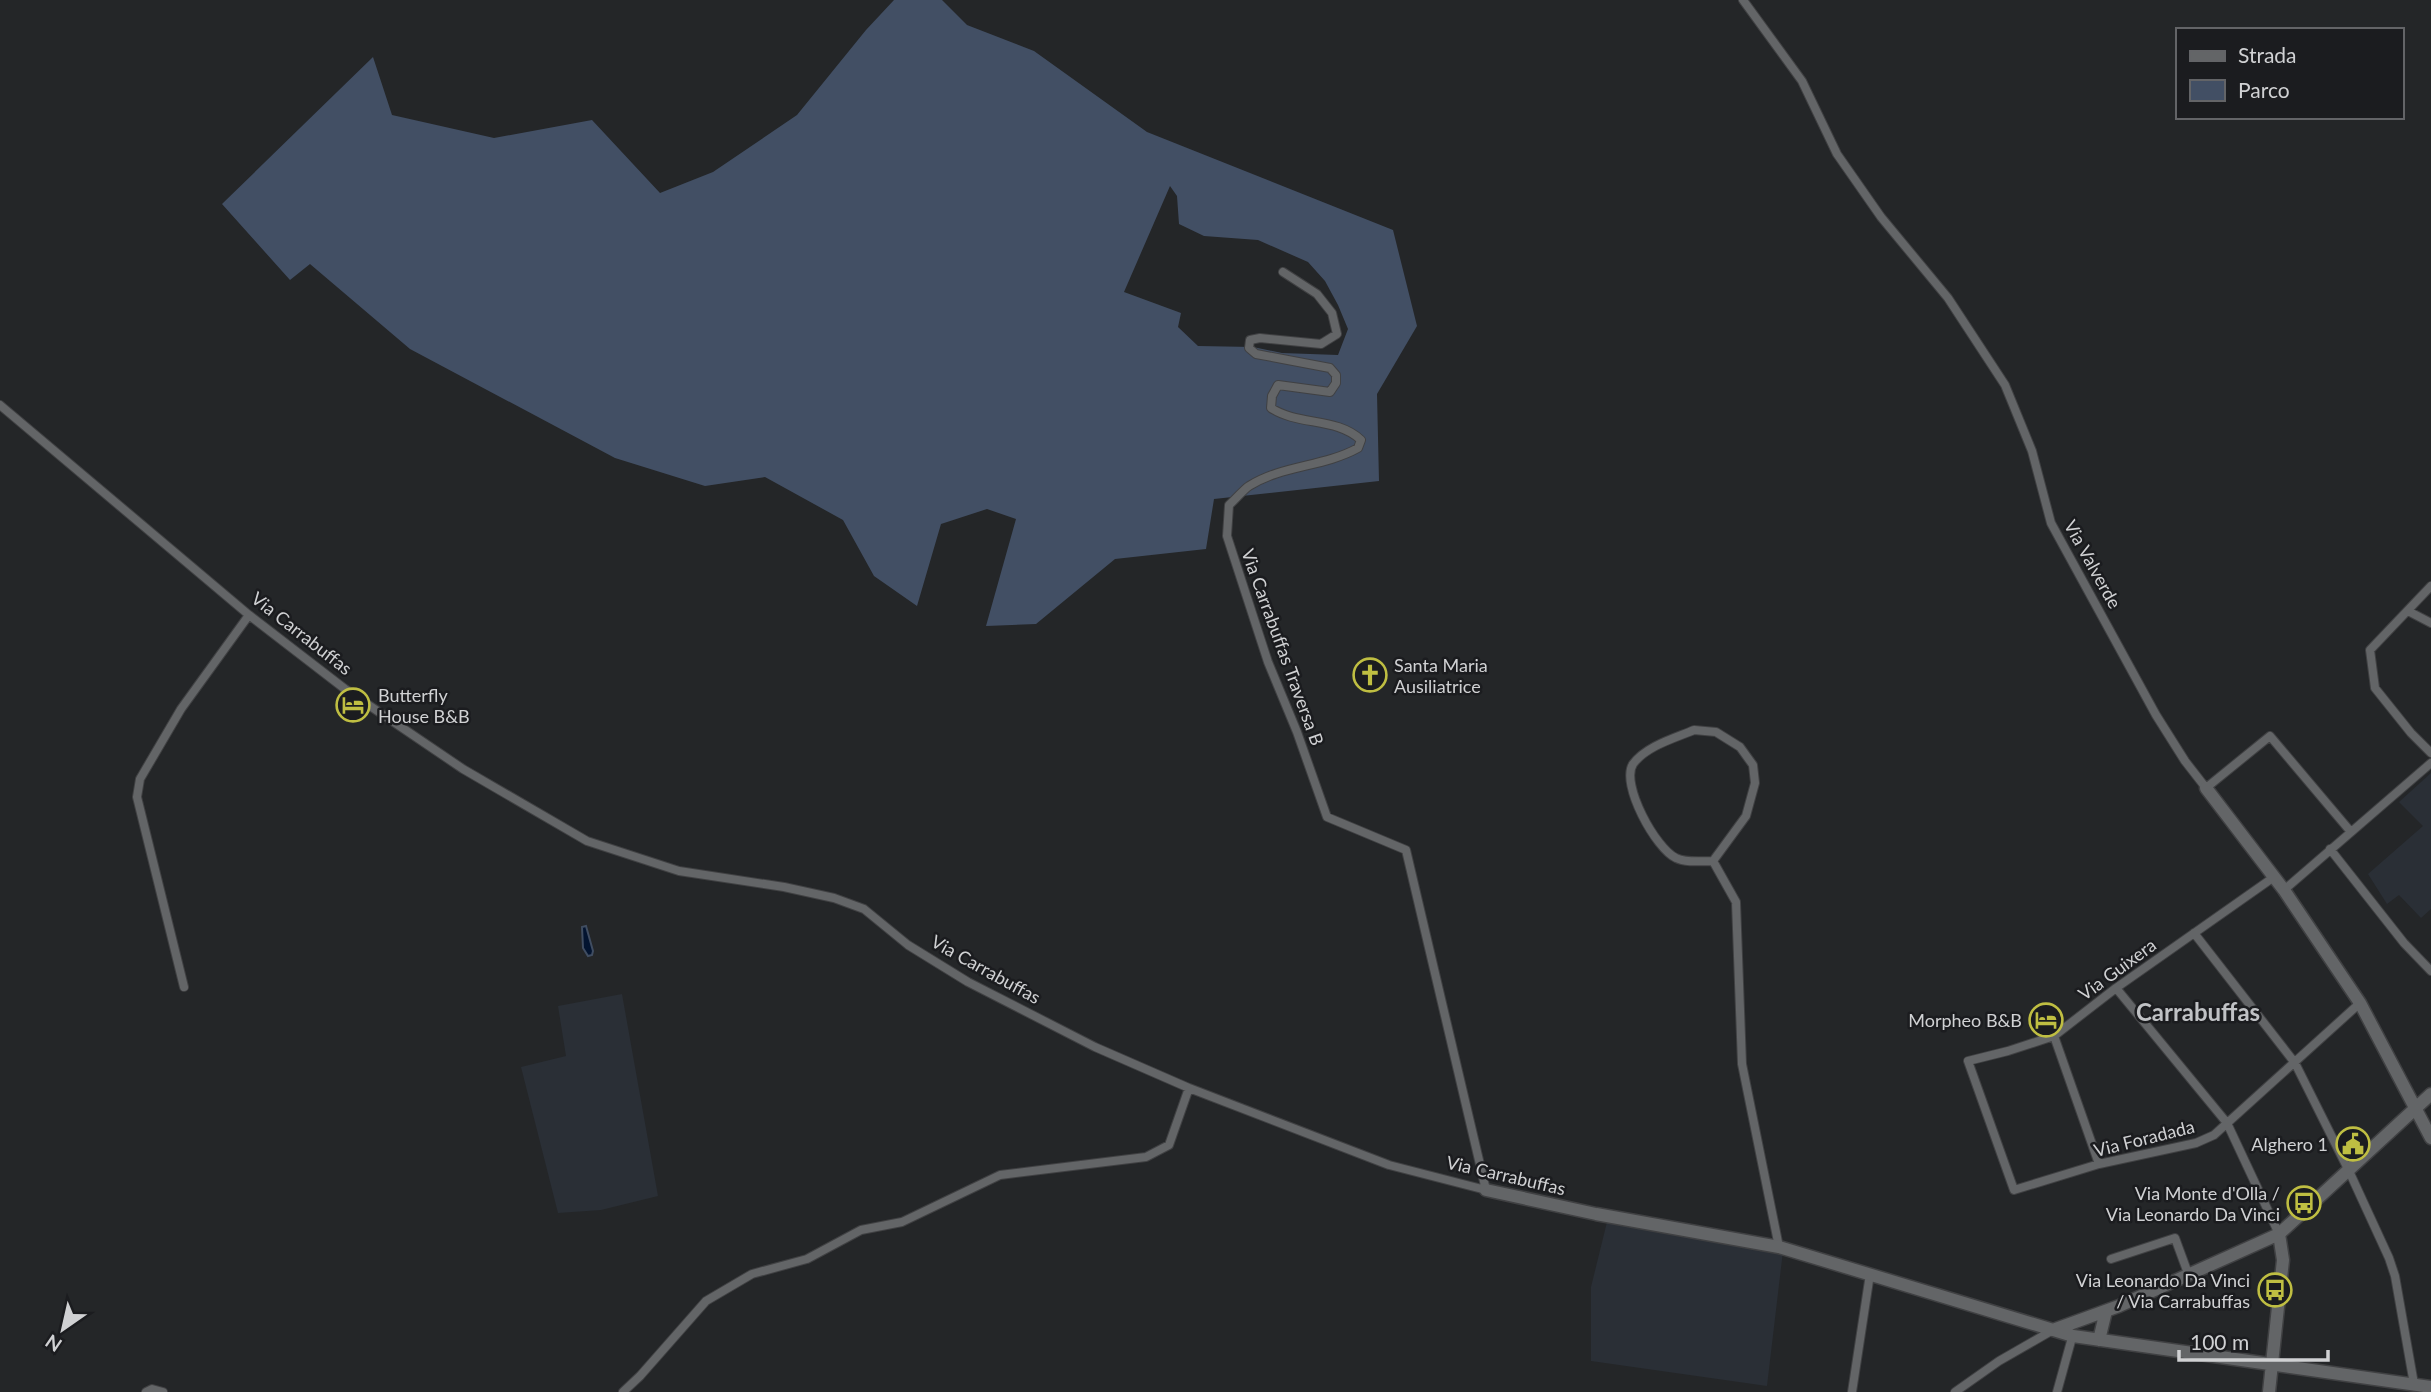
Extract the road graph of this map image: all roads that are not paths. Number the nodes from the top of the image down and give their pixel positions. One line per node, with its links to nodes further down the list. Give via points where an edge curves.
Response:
1 (1744, 0): 10 (street, Via Valverde, via 1802,81 1845,164 1881,217 1948,298 2005,385 2032,451 2051,523 2156,715)
2 (1283, 272): 30 (street, Via Carrabuffas Traversa B, via 1317,294 1332,313 1337,334 1321,344 1260,338 1250,340 1249,348 1256,354 1330,368 1336,383 1330,392 1278,385 1271,408 1282,415 1340,427 1361,440 1358,448 1341,458 1268,477 1248,487 1229,505 1227,536 1268,662 1327,817 1406,850)
3 (0, 405): 6 (street, Via Carrabuffas)
4 (2431, 586): 5 (street)
5 (2408, 611): 7 (street); 8 (street, via 2370,650 2375,688)
6 (249, 615): 18 (street, via 181,709 139,779 137,796); 23 (street, Via Carrabuffas, via 427,746 586,841 680,871 784,887 864,909 908,945 968,982 1095,1047)
7 (2431, 623)
8 (2431, 753)
9 (2431, 762): 11 (street)
10 (2206, 788): 11 (street, via 2270,736); 14 (street, Via Valverde)
11 (2351, 832): 12 (street)
12 (2330, 849): 15 (street); 17 (street)
13 (1713, 861): 13 (street, via 1746,816 1755,783 1753,765 1740,747 1716,732 1694,730 1644,755 1629,777 1637,806 1665,850 1676,858); 33 (street, via 1736,902 1742,1064)
14 (2274, 877): 15 (street, Via Valverde); 16 (street, Via Guixera)
15 (2284, 890): 20 (street, Via Valverde)
16 (2194, 933): 19 (street, Via Guixera); 22 (street)
17 (2431, 971)
18 (184, 987)
19 (2116, 988): 21 (street, Via Guixera); 26 (street)
20 (2360, 1003): 22 (street, Via Foradada); 25 (street, Via Valverde)
21 (2054, 1036): 28 (street); 31 (street, Via Guixera, via 1968,1061)
22 (2295, 1063): 26 (street, Via Foradada); 29 (street)
23 (1189, 1088): 30 (street, Via Carrabuffas, via 1389,1165); 47 (street, via 1169,1145 1146,1157 1000,1175 902,1222 861,1230 807,1259 752,1274 706,1301)
24 (2431, 1094): 25 (street)
25 (2417, 1107): 27 (street, Via Valverde); 29 (street)
26 (2227, 1123): 28 (street, Via Foradada, via 2196,1143); 32 (street)
27 (2431, 1138)
28 (2099, 1164): 31 (street, Via Foradada)
29 (2349, 1171): 32 (street); 43 (street, via 2395,1276)
30 (1486, 1190): 33 (street, Via Carrabuffas)
31 (2014, 1190)
32 (2279, 1234): 36 (street); 42 (street, via 2283,1260)
33 (1779, 1247): 35 (street, Via Carrabuffas)
34 (2111, 1259): 36 (street, via 2175,1238)
35 (1870, 1274): 39 (street, Via Carrabuffas); 48 (street)
36 (2189, 1276): 37 (street)
37 (2106, 1311): 38 (street); 41 (street)
38 (2077, 1321): 39 (street); 40 (street)
39 (2053, 1330): 40 (street, Via Carrabuffas); 49 (street)
40 (2073, 1336): 41 (street, Via Carrabuffas); 50 (street)
41 (2099, 1340): 42 (street)
42 (2272, 1364): 43 (street); 51 (street)
43 (2414, 1384): 44 (street)
44 (2431, 1387)
45 (146, 1392): 46 (street)
46 (163, 1392)
47 (623, 1392)
48 (1852, 1392)
49 (1955, 1392)
50 (2057, 1392)
51 (2269, 1392)

